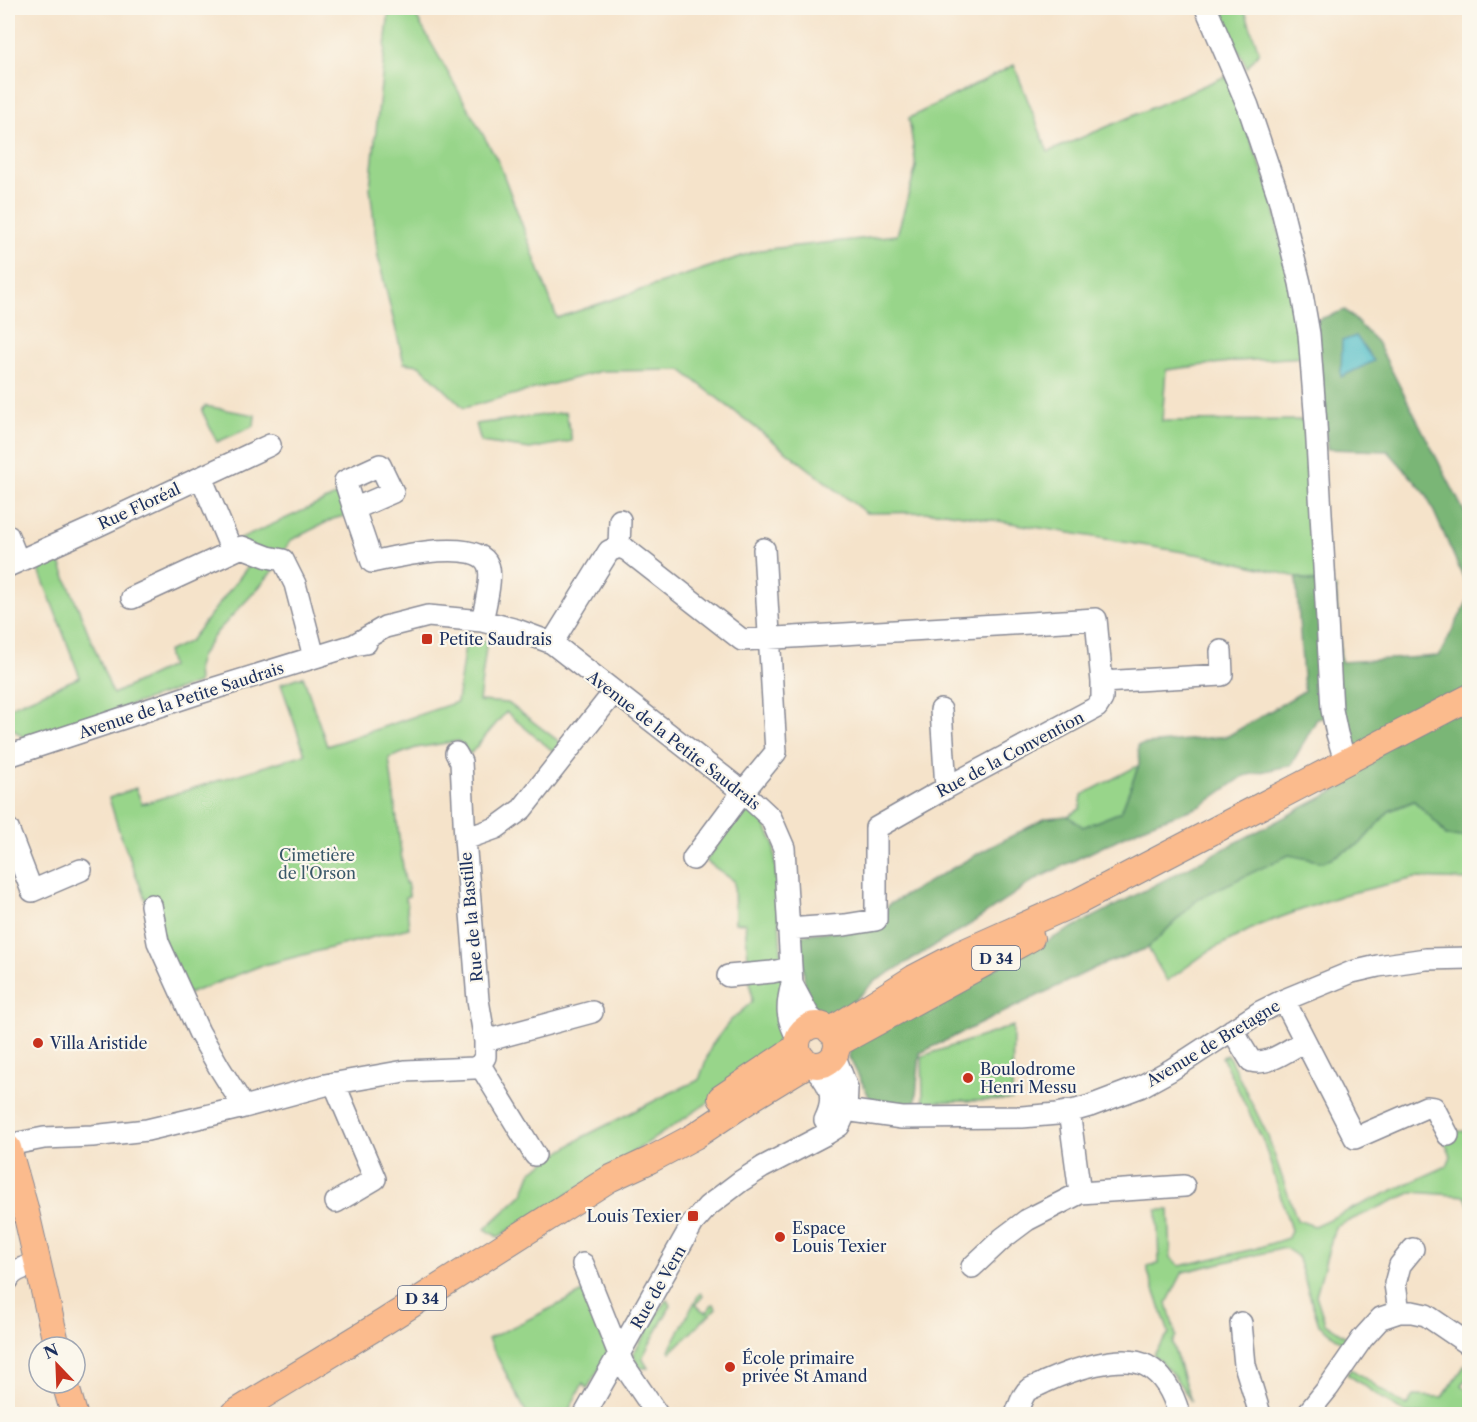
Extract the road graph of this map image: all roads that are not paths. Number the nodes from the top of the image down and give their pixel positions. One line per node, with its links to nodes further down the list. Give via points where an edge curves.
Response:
1 (1206, 8): 23 (street, via 1248,106 1276,188 1300,283 1309,334 1316,424 1332,710)
2 (270, 445): 3 (street, Rue Floréal)
3 (201, 477): 9 (street); 10 (street, Rue Floréal)
4 (354, 509): 12 (street, via 372,562 431,551 480,556 488,563 490,574)
5 (620, 520): 7 (street)
6 (8, 536): 10 (street)
7 (619, 547): 13 (street, via 636,556 742,640); 14 (street, via 609,551)
8 (764, 549): 13 (street)
9 (232, 551): 11 (street); 16 (street, via 242,547 283,560 295,584)
10 (13, 563)
11 (132, 598)
12 (483, 621): 14 (street, Avenue de la Petite Saudrais); 16 (street, Avenue de la Petite Saudrais, via 453,618 432,629)
13 (770, 639): 17 (street, Rue de la Convention, via 1096,619); 25 (street, via 777,752)
14 (552, 643): 18 (street, Avenue de la Petite Saudrais)
15 (1221, 651): 17 (street, via 1222,675)
16 (314, 657): 22 (street, Avenue de la Petite Saudrais)
17 (1102, 682): 24 (street, Rue de la Convention, via 1102,699 1097,707)
18 (614, 692): 25 (street, Avenue de la Petite Saudrais); 27 (street, Rue de la Bastille, via 522,809 496,828)
19 (1470, 697): 23 (main road, D 34)
20 (941, 710): 24 (street)
21 (456, 753): 27 (street, via 461,762)
22 (8, 756)
23 (1345, 761): 40 (main road, D 34, via 1079,901 914,978)
24 (946, 788): 31 (street, Rue de la Convention, via 876,828 876,920)
25 (743, 792): 28 (street); 31 (street, Avenue de la Petite Saudrais, via 771,818 784,848)
26 (8, 829): 29 (street, via 32,891)
27 (465, 839): 38 (street, Rue de la Bastille, via 478,999)
28 (693, 859)
29 (81, 870)
30 (152, 904): 43 (street, via 158,942 199,1032)
31 (788, 929): 34 (street, Avenue de la Petite Saudrais)
32 (1470, 958): 35 (street, Avenue de Bretagne, via 1378,966 1352,972)
33 (728, 976): 34 (street, via 772,972)
34 (791, 976): 40 (street, Avenue de la Petite Saudrais, via 787,1002 792,1028)
35 (1284, 1000): 37 (street, Avenue de Bretagne); 39 (street)
36 (592, 1011): 38 (street)
37 (1232, 1030): 39 (street, via 1251,1061 1257,1063); 45 (street, Avenue de Bretagne, via 1140,1087)
38 (486, 1041): 41 (street, Rue de la Bastille)
39 (1305, 1041): 46 (street, via 1355,1138 1426,1107 1434,1108)
40 (817, 1046): 44 (street, via 820,1073); 66 (main road, D 34, via 755,1096 695,1136 609,1179)
41 (480, 1065): 42 (street, via 405,1071); 48 (street)
42 (334, 1083): 43 (street); 51 (street, via 375,1179)
43 (244, 1107): 47 (street, via 147,1130 44,1138)
44 (839, 1110): 45 (street, Avenue de Bretagne, via 902,1118 1022,1117); 61 (street, Rue de Vern, via 839,1126 762,1167 708,1206 693,1223)
45 (1069, 1112): 50 (street)
46 (1448, 1135)
47 (8, 1152): 53 (main road)
48 (535, 1155)
49 (1184, 1186): 50 (street)
50 (1080, 1193): 55 (street, via 1027,1220)
51 (336, 1202)
52 (1413, 1249): 57 (street, via 1400,1265 1395,1284)
53 (38, 1263): 56 (street); 59 (main road)
54 (583, 1264): 61 (street)
55 (972, 1267)
56 (9, 1277)
57 (1399, 1312): 60 (street, via 1426,1315); 72 (street, via 1381,1318 1362,1339)
58 (1240, 1323): 71 (street, via 1245,1365)
59 (54, 1335)
60 (1470, 1345)
61 (619, 1353): 67 (street, Rue de Vern); 68 (street)
62 (66, 1395): 64 (main road)
63 (68, 1395): 65 (main road)
64 (67, 1414)
65 (74, 1414)
66 (233, 1414)
67 (585, 1414)
68 (657, 1414)
69 (1016, 1414): 70 (street, via 1027,1391 1058,1376 1099,1363 1136,1361 1161,1377)
70 (1179, 1414)
71 (1260, 1414)
72 (1307, 1414)

